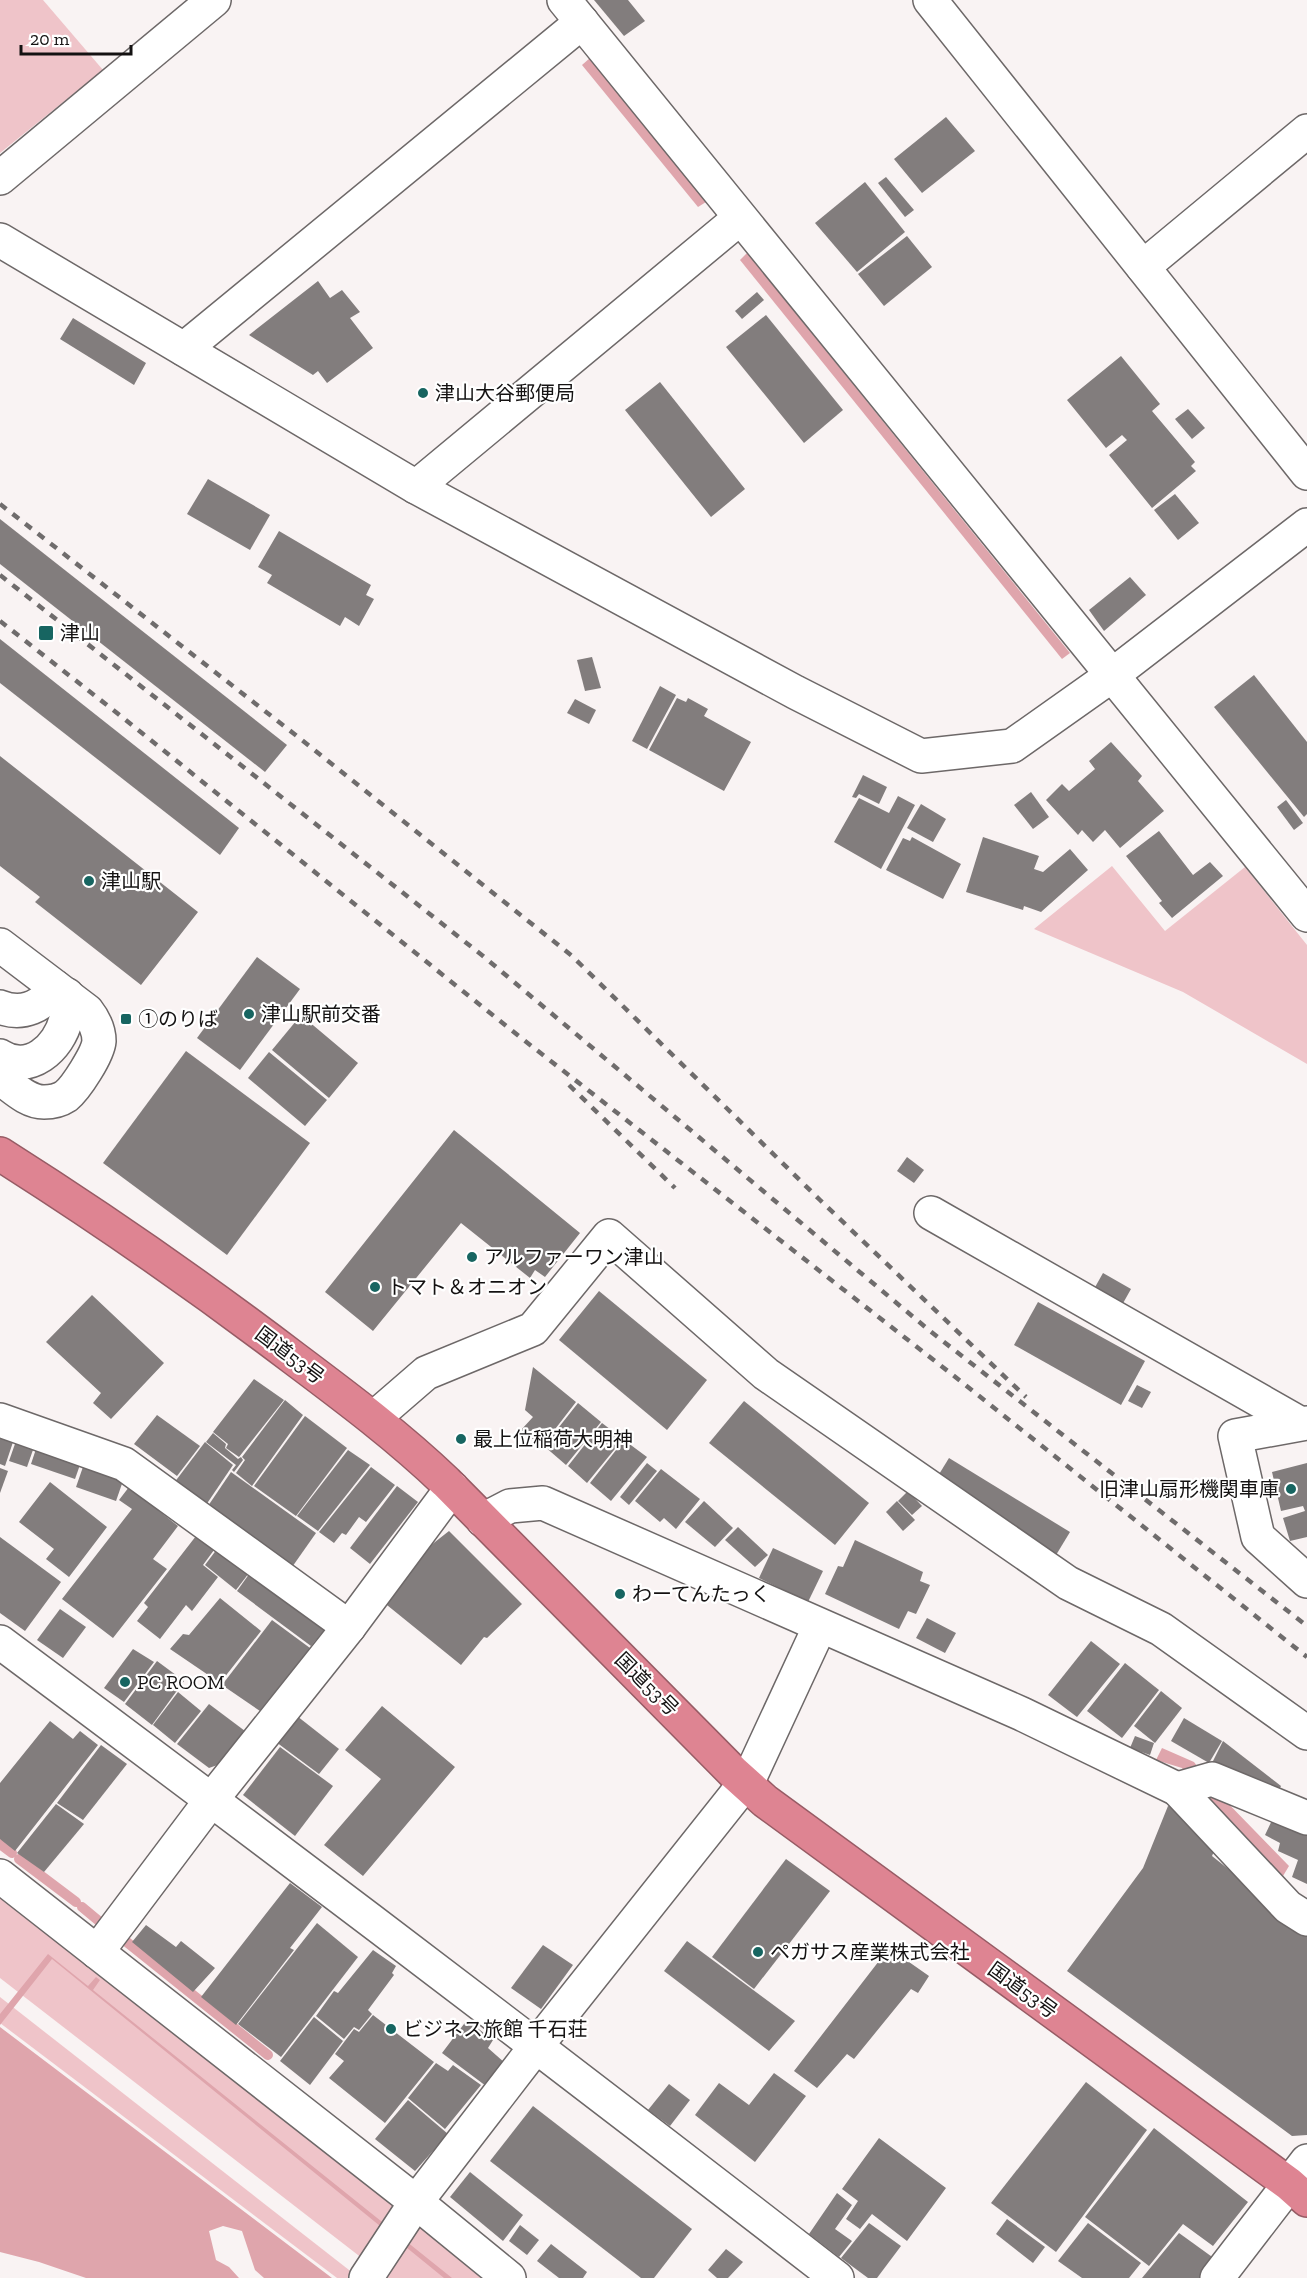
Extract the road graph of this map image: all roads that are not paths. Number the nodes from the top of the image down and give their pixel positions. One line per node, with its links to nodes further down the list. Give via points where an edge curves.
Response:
1 (214, 0): 5 (street)
2 (930, 0): 8 (street)
3 (573, 11): 6 (street); 9 (street)
4 (1307, 132): 8 (street)
5 (0, 178)
6 (740, 218): 11 (street); 13 (street)
7 (0, 240): 9 (street)
8 (1143, 267): 10 (street)
9 (184, 349): 11 (street)
10 (1307, 473)
11 (416, 487): 13 (street, via 921,756 1012,746)
12 (1307, 525): 13 (street)
13 (1111, 676): 14 (street)
14 (1307, 915)
15 (0, 945): 16 (street)
16 (61, 991): 17 (street, via 27,1010); 18 (street, via 66,1021 44,1053 28,1063); 19 (street, via 94,1020 99,1041 97,1052 73,1087 66,1095 36,1101)
17 (0, 1006)
18 (0, 1056)
19 (0, 1078)
20 (0, 1154): 22 (highway, 国道53号, via 98,1216)
21 (931, 1213): 24 (street)
22 (374, 1418): 25 (highway, 国道53号); 31 (street, via 426,1373 533,1329 609,1236 766,1374 1068,1583 1161,1629)
23 (0, 1420): 29 (street, via 124,1464)
24 (1303, 1423): 27 (street, via 1235,1436 1258,1537)
25 (452, 1488): 26 (highway, 国道53号); 29 (street)
26 (483, 1520): 28 (street, via 510,1506 543,1503); 32 (highway, 国道53号)
27 (1307, 1581)
28 (820, 1626): 32 (street); 33 (street, via 1022,1714)
29 (349, 1627): 34 (street)
30 (0, 1642): 34 (street)
31 (1307, 1733)
32 (745, 1783): 39 (street); 40 (highway, 国道53号, via 781,1814)
33 (1177, 1789): 35 (street, via 1212,1779); 37 (street, via 1288,1907)
34 (212, 1799): 38 (street); 39 (street)
35 (1307, 1818)
36 (0, 1876): 38 (street)
37 (1307, 1919)
38 (97, 1952): 41 (street)
39 (537, 2045): 41 (street); 44 (street)
40 (1301, 2182): 45 (street)
41 (410, 2210): 42 (street); 43 (street)
42 (366, 2278)
43 (509, 2278)
44 (837, 2278)
45 (1217, 2278)

